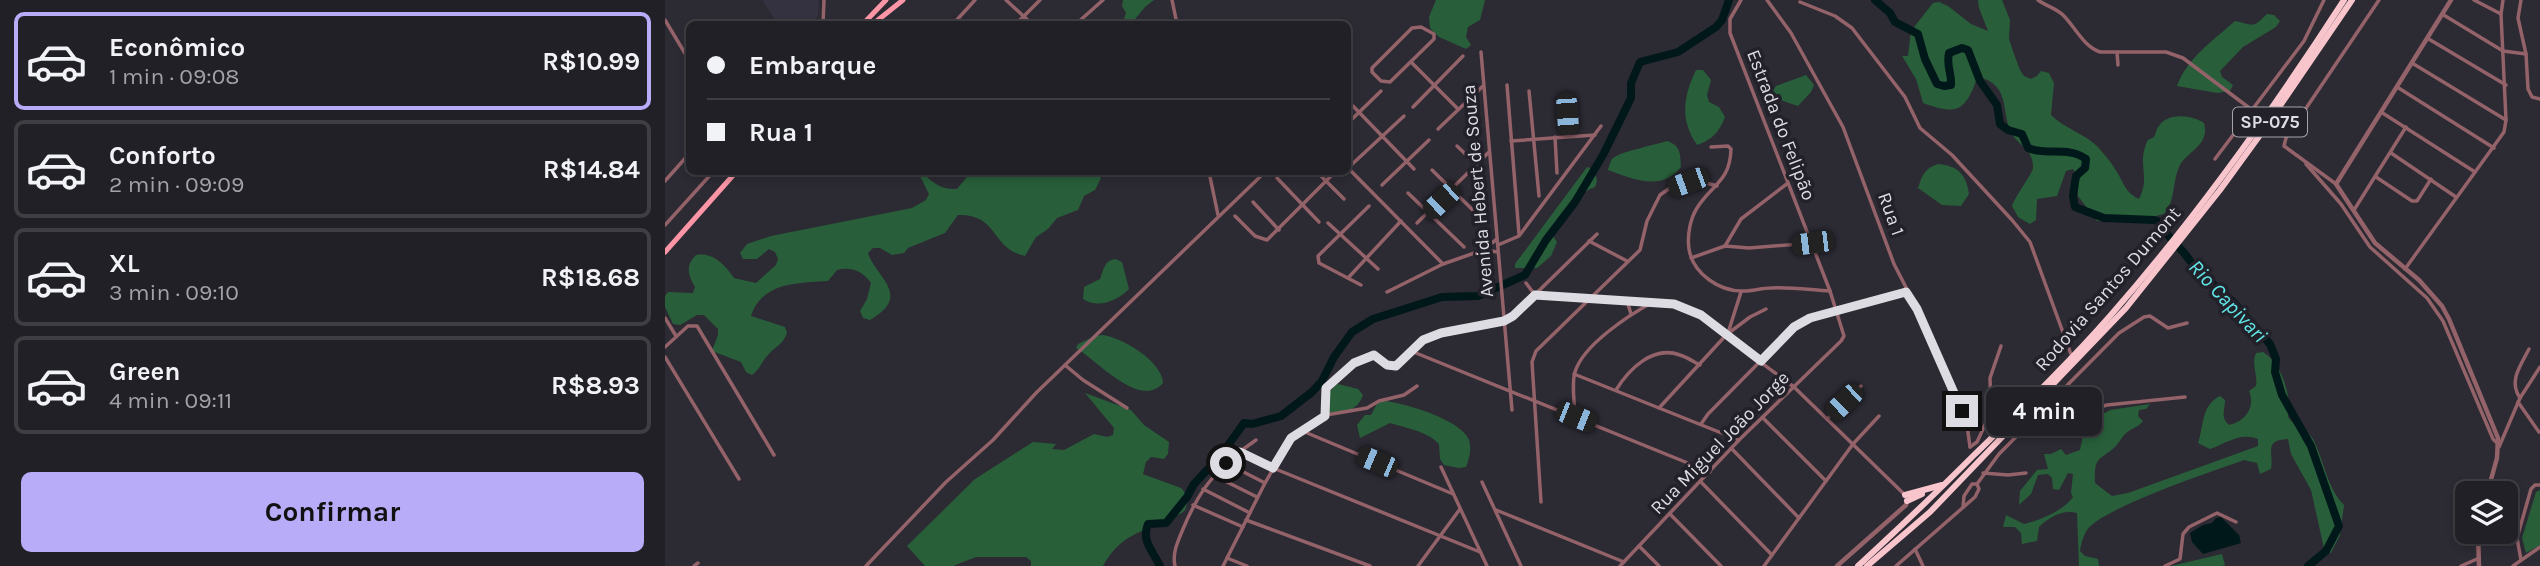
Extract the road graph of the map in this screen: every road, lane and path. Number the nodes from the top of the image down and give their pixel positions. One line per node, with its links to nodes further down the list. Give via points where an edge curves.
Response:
1 (824, 0): 25 (street)
2 (886, 0): 26 (main road)
3 (903, 0): 27 (main road)
4 (975, 0): 28 (street)
5 (1006, 0): 23 (street)
6 (1040, 0): 23 (street)
7 (1103, 0): 31 (street)
8 (1172, 0): 32 (street)
9 (1741, 0): 98 (street, Estrada do Felipão, via 1730,19 1730,33)
10 (1767, 0): 147 (street, Rua 1, via 1791,33 1843,127)
11 (2038, 0): 36 (street, via 2064,16 2093,49)
12 (2344, 0): 124 (highway, Rodovia Santos Dumont / SP-075)
13 (2352, 0): 124 (highway, Rodovia Santos Dumont / SP-075, via 2279,110)
14 (2379, 0): 80 (street, via 2289,131 2284,146)
15 (2451, 0): 21 (street)
16 (2474, 0): 22 (street)
17 (2503, 0): 22 (street)
18 (2521, 0): 37 (street, via 2518,18)
19 (2322, 1): 54 (street, via 2304,41)
20 (1800, 2): 166 (street, via 1852,28 1905,97 1920,128 1952,155 2030,242)
21 (2442, 14): 33 (street); 34 (street)
22 (2501, 14): 34 (street)
23 (1023, 18): 29 (street); 30 (street)
24 (665, 20): 38 (street)
25 (823, 21)
26 (866, 21)
27 (877, 21)
28 (956, 21)
29 (1020, 21)
30 (1028, 21)
31 (1079, 21)
32 (1176, 21)
33 (2427, 38): 41 (street); 44 (street)
34 (2503, 51): 37 (street); 44 (street)
35 (1481, 52): 46 (street, Avenida Hebert de Souza)
36 (2117, 52): 42 (street); 54 (street, via 2166,52 2183,58)
37 (2526, 54): 50 (street, via 2530,94)
38 (686, 55)
39 (1463, 57): 45 (street)
40 (1411, 62): 40 (street, via 1434,39 1434,34 1421,27 1412,28 1371,70 1386,83); 45 (street)
41 (2412, 63): 47 (street); 60 (street)
42 (2118, 65)
43 (1507, 85): 70 (street)
44 (2506, 85): 60 (street)
45 (1435, 86): 52 (street); 53 (street)
46 (1483, 86): 53 (street); 74 (street, Avenida Hebert de Souza)
47 (2397, 87): 56 (street); 73 (street)
48 (1381, 91): 55 (street)
49 (1529, 91): 68 (street)
50 (2540, 99)
51 (1353, 106): 55 (street)
52 (1412, 107)
53 (1458, 110): 63 (street)
54 (2252, 110): 77 (street)
55 (1359, 112): 59 (street); 67 (street)
56 (2381, 112): 62 (street); 99 (street)
57 (1567, 114): 66 (street)
58 (1404, 116): 67 (street)
59 (1351, 120)
60 (2506, 120): 73 (street)
61 (1601, 126): 64 (street)
62 (2406, 127): 75 (street); 85 (street)
63 (1438, 129)
64 (1595, 135): 66 (street); 123 (street)
65 (1555, 137): 66 (street); 68 (street); 86 (street)
66 (1568, 137)
67 (1381, 138): 78 (street); 81 (street)
68 (1532, 138): 70 (street); 104 (street)
69 (1429, 140): 78 (street)
70 (1511, 141): 123 (street)
71 (1457, 146): 79 (street)
72 (1711, 147): 101 (street, via 1731,149 1730,165)
73 (2494, 148): 85 (street)
74 (1489, 152): 79 (street); 125 (street, Avenida Hebert de Souza)
75 (2391, 153): 93 (street); 95 (street)
76 (686, 157): 96 (street)
77 (2215, 159)
78 (1407, 162): 82 (street); 100 (street)
79 (1476, 164): 102 (street)
80 (2306, 164): 99 (street); 192 (street, via 2336,197 2370,247 2436,310)
81 (1351, 165)
82 (1414, 169)
83 (1432, 170): 102 (street)
84 (1351, 171): 114 (street)
85 (2475, 172): 105 (street)
86 (1557, 173)
87 (710, 175): 119 (street)
88 (733, 175): 132 (main road)
89 (1210, 175): 112 (street)
90 (1262, 175): 112 (street)
91 (1320, 175): 97 (street)
92 (1332, 175): 97 (street)
93 (2376, 177): 95 (street, via 2412,201 2417,201); 110 (street)
94 (1277, 178): 108 (street)
95 (2431, 179): 105 (street)
96 (665, 181)
97 (1326, 181): 106 (street); 108 (street)
98 (1788, 183): 127 (street, Estrada do Felipão); 129 (street, via 1741,219)
99 (2336, 184): 110 (street)
100 (1382, 185)
101 (1717, 186): 136 (street, via 1693,216); 137 (street, via 1688,182 1660,195 1640,250)
102 (1453, 189): 111 (street); 116 (street)
103 (1408, 193): 111 (street)
104 (1539, 196)
105 (2456, 197): 140 (street)
106 (1344, 199)
107 (1253, 202): 120 (street)
108 (1302, 205): 115 (street); 120 (street)
109 (1369, 206): 121 (street)
110 (2354, 210): 140 (street, via 2375,243)
111 (1429, 212): 118 (street); 130 (street)
112 (1218, 215): 168 (street)
113 (1235, 216): 120 (street, via 1264,241)
114 (1401, 221): 135 (street); 138 (street)
115 (1319, 222)
116 (1485, 222)
117 (1328, 223): 121 (street)
118 (1417, 223)
119 (665, 225)
120 (1279, 230)
121 (1339, 233): 135 (street); 141 (street, via 1318,256 1319,263)
122 (1597, 234): 126 (street)
123 (1519, 236): 128 (street)
124 (2179, 237): 134 (highway, Rodovia Santos Dumont / SP-075)
125 (1497, 239): 128 (street, Avenida Hebert de Souza); 131 (street)
126 (1589, 241): 137 (street); 148 (street)
127 (1812, 243): 129 (street); 144 (street, Estrada do Felipão)
128 (1498, 245): 133 (street, Avenida Hebert de Souza)
129 (1725, 246): 136 (street)
130 (1464, 247)
131 (1483, 250): 133 (street); 138 (street)
132 (665, 252)
133 (1499, 252): 156 (street, Avenida Hebert de Souza)
134 (2164, 256): 166 (highway, Rodovia Santos Dumont / SP-075); 256 (highway, Rodovia Santos Dumont / SP-075, via 2119,316 2007,435 1930,512)
135 (1365, 258): 139 (street); 141 (street)
136 (1691, 258): 146 (street, via 1712,283)
137 (1627, 261): 149 (street)
138 (1443, 264): 145 (street)
139 (1378, 269)
140 (2405, 269): 190 (street, via 2433,293 2449,318)
141 (1348, 278): 143 (street)
142 (1526, 284): 148 (street)
143 (1361, 285)
144 (1831, 291): 146 (street, via 1772,288); 153 (street, Estrada do Felipão)
145 (1387, 292)
146 (1741, 292): 158 (street)
147 (1906, 292): 153 (street); 161 (street, Rua 1, via 1962,411 1970,447 1991,412 1990,378)
148 (1535, 295): 149 (street); 156 (street)
149 (1587, 299): 150 (street); 179 (street, via 1536,351 1532,362)
150 (1627, 301): 151 (street); 154 (street)
151 (1653, 302): 154 (street); 158 (street, via 1688,308)
152 (1766, 309): 158 (street)
153 (1836, 311): 160 (street, Estrada do Felipão, via 1844,330); 167 (street, via 1794,327)
154 (1631, 314): 171 (street, via 1589,352)
155 (665, 317): 159 (street)
156 (1504, 321): 164 (street, via 1441,333); 176 (street, Avenida Hebert de Souza)
157 (2187, 323): 189 (street, via 2168,328 2154,317 2144,317 2119,333)
158 (1727, 335): 167 (street); 169 (street)
159 (677, 336): 162 (street); 200 (street, via 695,325)
160 (1841, 341): 174 (street, Rua Miguel João Jorge)
161 (2001, 346)
162 (665, 347)
163 (2529, 349): 178 (street, via 2515,378)
164 (1411, 351): 176 (street); 183 (street, via 1392,367 1374,355 1354,363 1326,388)
165 (665, 357): 208 (street)
166 (2071, 357): 214 (highway, Rodovia Santos Dumont / SP-075)
167 (1761, 361): 174 (street); 188 (street)
168 (1065, 365): 180 (street); 243 (street)
169 (1700, 365): 175 (street, via 1681,355 1656,354 1629,372); 181 (street)
170 (2540, 368): 178 (street)
171 (1574, 374): 175 (street); 185 (street)
172 (1417, 386): 183 (street, via 1367,408)
173 (1861, 386): 187 (street)
174 (1794, 387): 186 (street, Rua Miguel João Jorge); 187 (street)
175 (1616, 390): 181 (street)
176 (1511, 392): 179 (street); 182 (street, Avenida Hebert de Souza)
177 (2185, 397): 189 (street, via 2108,405 2077,414 2059,426)
178 (2519, 400): 193 (street); 197 (street)
179 (1534, 401): 185 (street); 221 (street)
180 (1127, 408)
181 (1659, 408): 188 (street)
182 (1512, 410)
183 (1325, 416): 191 (street)
184 (1879, 416): 196 (street)
185 (1576, 417): 204 (street)
186 (1763, 418): 195 (street, Rua Miguel João Jorge); 209 (street)
187 (1827, 419): 196 (street)
188 (1701, 424): 195 (street)
189 (2026, 427): 206 (street)
190 (2496, 429): 192 (street); 197 (street)
191 (1300, 430): 203 (street); 218 (street)
192 (2489, 432): 197 (street)
193 (2539, 432)
194 (1256, 440): 199 (street)
195 (1739, 440): 198 (street, Rua Miguel João Jorge)
196 (1853, 444): 209 (street); 220 (street)
197 (2498, 445): 210 (street)
198 (1731, 449): 204 (street, Rua Miguel João Jorge); 228 (street)
199 (1240, 452): 201 (street); 203 (street)
200 (774, 455)
201 (1226, 463): 207 (street); 213 (street)
202 (1441, 467): 218 (street)
203 (1273, 468): 213 (street); 232 (street)
204 (1710, 472): 212 (street, Rua Miguel João Jorge)
205 (2026, 473): 206 (street)
206 (1983, 474): 215 (street)
207 (1215, 476): 217 (street); 219 (street)
208 (739, 479)
209 (1826, 481): 228 (street)
210 (2490, 481)
211 (1482, 482): 225 (street)
212 (1701, 482): 227 (street, Rua Miguel João Jorge); 238 (street)
213 (1265, 483): 219 (street)
214 (1947, 483): 220 (highway); 255 (highway, Rodovia Santos Dumont / SP-075)
215 (1977, 484): 223 (street, via 1978,493); 223 (street, via 1966,490)
216 (2540, 485): 241 (street, via 2531,489 2517,538)
217 (1203, 489): 222 (street); 226 (street)
218 (1453, 494): 224 (street)
219 (1257, 498): 226 (street)
220 (1906, 498): 254 (street, via 1906,505)
221 (1541, 502)
222 (1193, 505): 231 (street); 244 (street, via 1175,549)
223 (1963, 507): 236 (street)
224 (1460, 509): 232 (street); 237 (street)
225 (1496, 510): 242 (street); 250 (street)
226 (1250, 513): 229 (street)
227 (1671, 514): 234 (street, Rua Miguel João Jorge); 252 (street)
228 (1799, 518): 238 (street)
229 (1246, 520): 231 (street); 247 (street)
230 (2237, 522): 259 (street, via 2217,513 2189,527 2183,534 2179,559)
231 (1243, 527): 239 (street)
232 (1440, 537): 237 (street); 248 (street)
233 (2478, 544): 240 (street)
234 (1639, 546): 242 (street, Rua Miguel João Jorge); 251 (street)
235 (2540, 547): 241 (street)
236 (1915, 549): 257 (street); 258 (street)
237 (1480, 552): 249 (street)
238 (1772, 555): 253 (street)
239 (1227, 558): 245 (street); 246 (street)
240 (2477, 559): 260 (street); 261 (street)
241 (2521, 560): 262 (street)
242 (1622, 564)
243 (866, 566)
244 (1175, 566)
245 (1223, 566)
246 (1247, 566)
247 (1370, 566)
248 (1418, 566)
249 (1487, 566)
250 (1521, 566)
251 (1659, 566)
252 (1721, 566)
253 (1765, 566)
254 (1837, 566)
255 (1858, 566)
256 (1867, 566)
257 (1896, 566)
258 (1923, 566)
259 (2165, 566)
260 (2461, 566)
261 (2479, 566)
262 (2513, 566)

